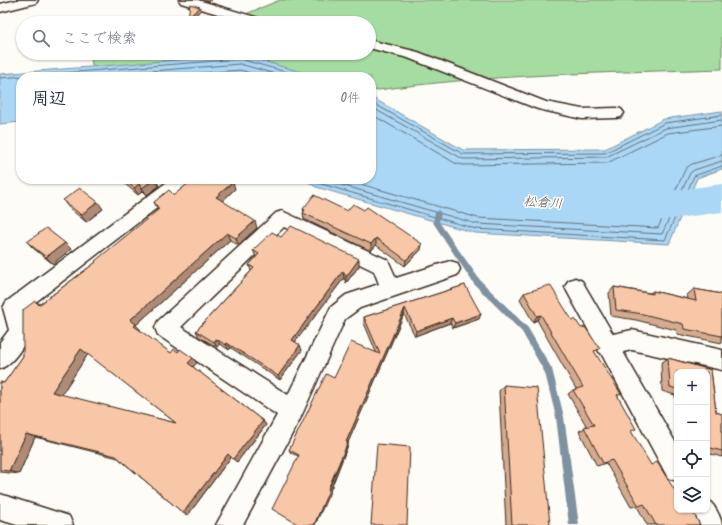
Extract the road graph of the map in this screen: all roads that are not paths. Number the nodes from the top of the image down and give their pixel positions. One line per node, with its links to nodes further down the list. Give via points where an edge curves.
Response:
1 (32, 0): 3 (street)
2 (185, 0): 4 (street)
3 (0, 8)
4 (238, 16)
5 (376, 46): 6 (street, via 413,55 543,106 582,114)
6 (616, 113)
7 (176, 184): 12 (street, via 13,308 20,332)
8 (450, 269): 10 (street)
9 (575, 287): 11 (street)
10 (391, 289): 14 (street, via 353,301 338,313); 14 (street, via 381,266 282,218 165,328)
11 (606, 345): 13 (street, via 632,340); 15 (street)
12 (0, 359)
13 (722, 360)
14 (292, 411): 19 (street)
15 (674, 464)
16 (0, 507): 18 (street)
17 (703, 513): 20 (street)
18 (60, 525)
19 (228, 525)
20 (710, 525)

